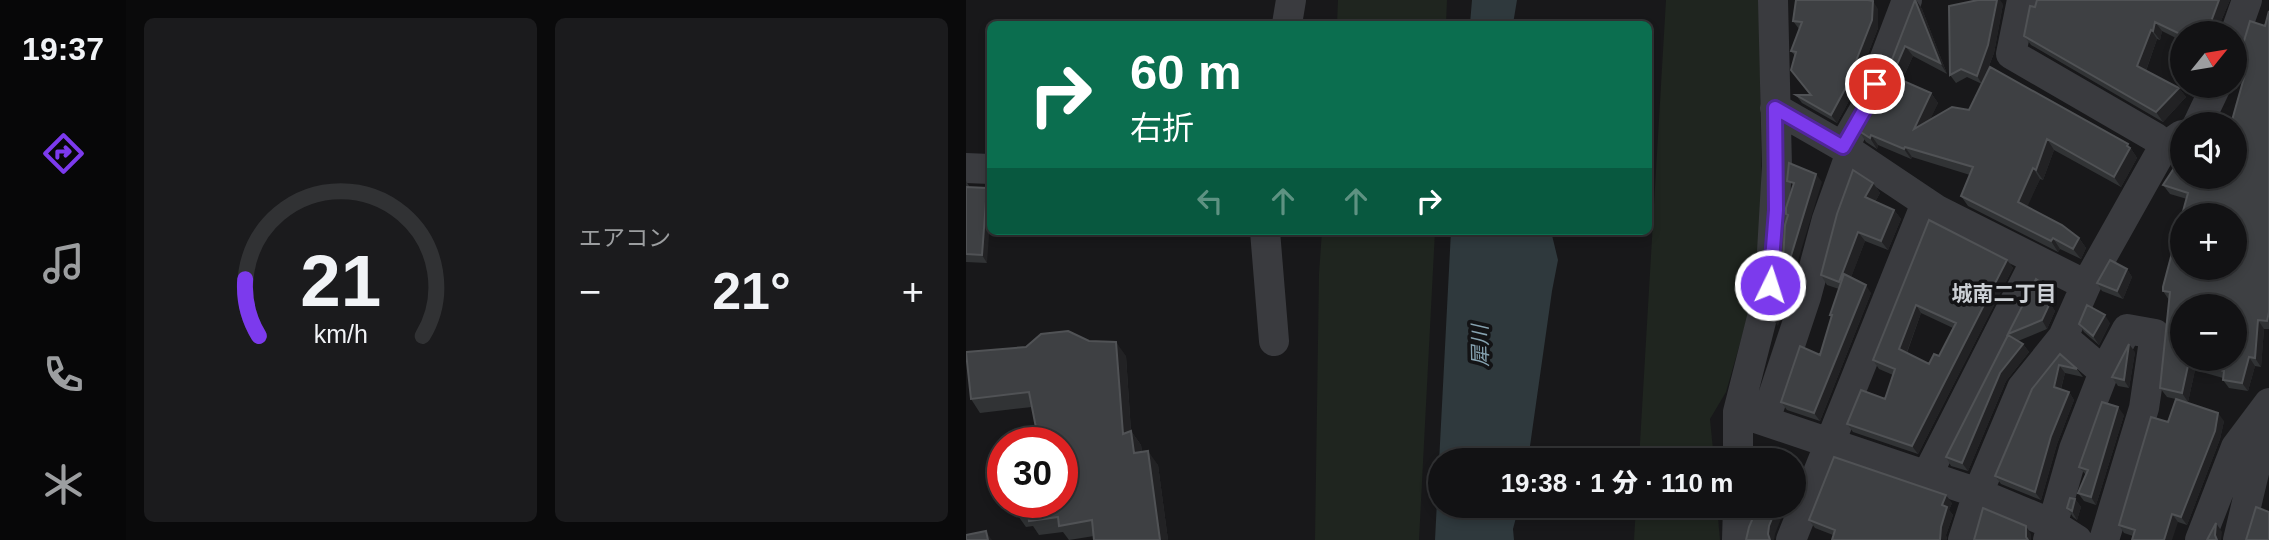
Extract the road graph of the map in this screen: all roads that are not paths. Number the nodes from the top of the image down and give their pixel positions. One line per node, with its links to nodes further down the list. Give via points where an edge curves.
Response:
1 (1292, 0): 6 (street)
2 (1773, 0): 8 (street)
3 (1907, 0): 11 (street)
4 (2022, 0): 9 (street, via 2011,54 2156,138)
5 (2247, 0): 7 (street)
6 (1288, 21)
7 (2240, 21)
8 (1775, 108): 11 (street); 23 (street, via 1776,210)
9 (2170, 140)
10 (2170, 146): 17 (street)
11 (1847, 150): 14 (street); 23 (street, via 1806,297)
12 (966, 168): 13 (street)
13 (987, 169)
14 (1926, 203): 16 (street); 24 (street)
15 (1265, 235): 19 (street)
16 (2036, 260): 17 (street); 27 (street)
17 (2086, 285): 18 (street)
18 (2063, 337): 20 (street); 28 (street, via 2022,388)
19 (1274, 341)
20 (2104, 372): 30 (street, via 2074,449); 35 (street, via 2127,329 2155,334 2144,408)
21 (2269, 403): 36 (street, via 2236,447)
22 (2269, 411): 26 (street)
23 (1751, 416): 24 (street); 25 (street)
24 (1830, 442): 27 (street); 32 (street)
25 (1742, 448)
26 (2262, 470): 37 (street)
27 (1927, 475): 28 (street)
28 (1978, 493): 30 (street); 33 (street)
29 (1738, 518): 31 (street)
30 (2050, 532): 34 (street)
31 (1737, 540)
32 (1791, 540)
33 (1963, 540)
34 (2077, 540)
35 (2104, 540)
36 (2200, 540)
37 (2238, 540)

